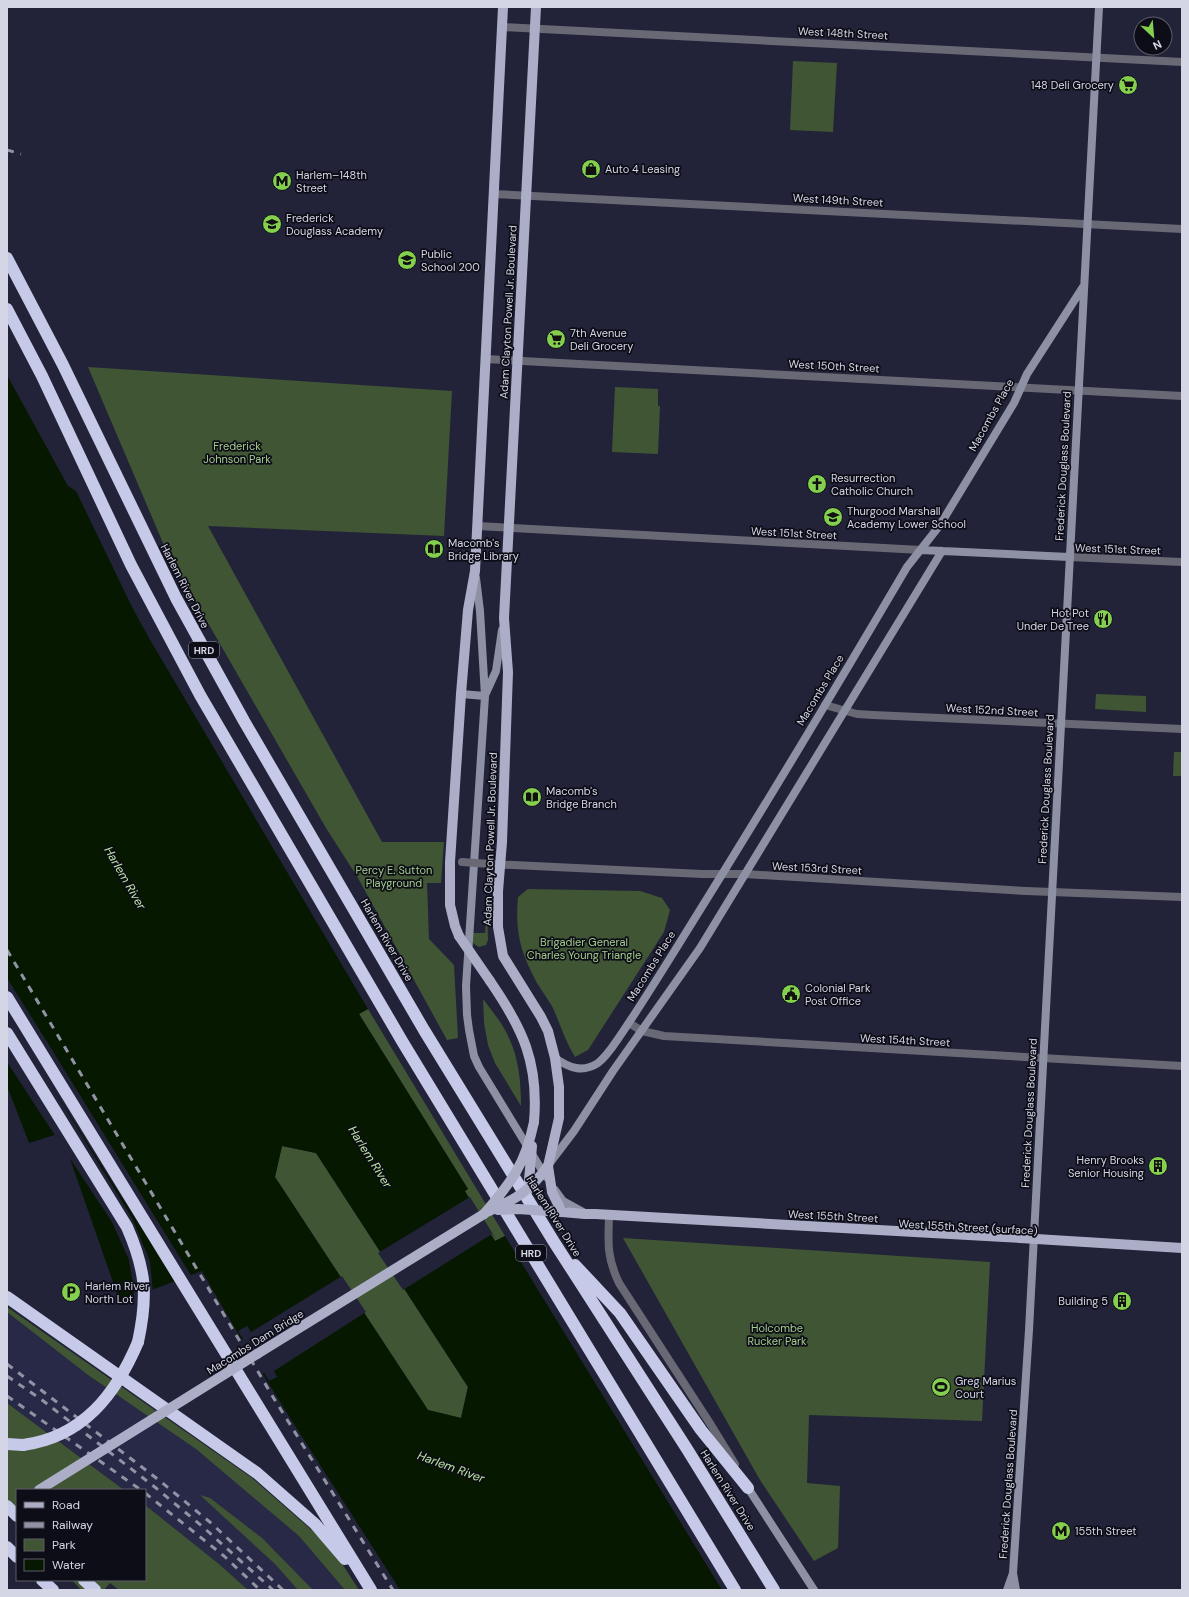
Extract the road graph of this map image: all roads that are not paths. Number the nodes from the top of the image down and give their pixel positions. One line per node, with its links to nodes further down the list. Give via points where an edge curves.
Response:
1 (503, 7): 4 (main road, Adam Clayton Powell Jr. Boulevard)
2 (536, 7): 5 (main road, Adam Clayton Powell Jr. Boulevard)
3 (1098, 7): 6 (main road, Frederick Douglass Boulevard)
4 (502, 27): 5 (street, West 148th Street); 8 (main road, Adam Clayton Powell Jr. Boulevard)
5 (535, 28): 6 (street, West 148th Street); 9 (main road, Adam Clayton Powell Jr. Boulevard)
6 (1096, 57): 7 (street, West 148th Street); 10 (main road, Frederick Douglass Boulevard)
7 (1182, 62)
8 (493, 194): 9 (street, West 149th Street); 15 (main road, Adam Clayton Powell Jr. Boulevard)
9 (526, 195): 10 (street, West 149th Street); 16 (main road, Adam Clayton Powell Jr. Boulevard)
10 (1086, 224): 11 (street, West 149th Street); 13 (main road, Frederick Douglass Boulevard)
11 (1182, 229)
12 (7, 258): 56 (highway, Harlem River Drive / HRD, via 42,322 196,637 424,1030)
13 (1083, 286): 17 (main road, Macombs Place); 18 (main road, Frederick Douglass Boulevard)
14 (7, 309): 68 (highway, HRD, via 177,655 402,1041)
15 (485, 359): 16 (street, West 150th Street); 20 (main road, Adam Clayton Powell Jr. Boulevard)
16 (518, 361): 17 (street, West 150th Street); 21 (main road, Adam Clayton Powell Jr. Boulevard)
17 (1020, 387): 18 (street, West 150th Street); 22 (main road, Macombs Place, via 1014,403 940,525)
18 (1078, 390): 19 (street, West 150th Street); 24 (main road, Frederick Douglass Boulevard)
19 (1182, 396)
20 (477, 526): 21 (street, West 151st Street); 26 (main road, Adam Clayton Powell Jr. Boulevard)
21 (509, 528): 22 (street, West 151st Street); 27 (main road, Adam Clayton Powell Jr. Boulevard)
22 (921, 550): 23 (main road, West 151st Street); 30 (main road, Macombs Place, via 907,567)
23 (942, 551): 24 (main road, West 151st Street); 31 (main road)
24 (1069, 558): 25 (street, West 151st Street); 32 (main road, Frederick Douglass Boulevard)
25 (1182, 562)
26 (475, 571): 28 (main road, Adam Clayton Powell Jr. Boulevard, via 468,610); 29 (main road, Adam Clayton Powell Jr. Boulevard)
27 (504, 618): 29 (main road, Adam Clayton Powell Jr. Boulevard, via 496,671); 35 (main road, Adam Clayton Powell Jr. Boulevard, via 508,672)
28 (461, 694): 29 (main road); 34 (main road, Adam Clayton Powell Jr. Boulevard)
29 (485, 696): 54 (main road, Adam Clayton Powell Jr. Boulevard, via 466,986 467,1015 474,1056 485,1078 559,1196 579,1211)
30 (825, 705): 31 (street, West 152nd Street); 36 (main road, Macombs Place)
31 (845, 711): 32 (street, West 152nd Street, via 873,716); 37 (main road)
32 (1060, 724): 33 (street, West 152nd Street); 38 (main road, Frederick Douglass Boulevard)
33 (1182, 730)
34 (450, 862): 35 (street, West 153rd Street, bridge); 47 (main road, Adam Clayton Powell Jr. Boulevard, bridge, via 450,905 459,936 514,1018 528,1048 534,1076)
35 (501, 865): 36 (street, West 153rd Street); 44 (main road, Adam Clayton Powell Jr. Boulevard, via 498,915 501,947 508,965 542,1017)
36 (722, 874): 37 (street, West 153rd Street); 41 (main road, Macombs Place)
37 (745, 874): 38 (street, West 153rd Street); 42 (main road, via 700,948)
38 (1052, 892): 39 (street, West 153rd Street); 45 (main road, Frederick Douglass Boulevard)
39 (1182, 897)
40 (7, 996): 67 (highway)
41 (629, 1023): 42 (street, West 154th Street); 44 (main road, Macombs Place, via 600,1062 590,1067 570,1068)
42 (642, 1031): 45 (street, West 154th Street, via 664,1036); 48 (main road, via 574,1131)
43 (7, 1032): 59 (highway, bridge, via 127,1227 143,1270 144,1302 138,1342 114,1388 94,1410 81,1422 54,1438 23,1445)
44 (555, 1058): 48 (main road, Adam Clayton Powell Jr. Boulevard, via 559,1103)
45 (1043, 1059): 46 (street, West 154th Street); 55 (main road, Frederick Douglass Boulevard)
46 (1182, 1066)
47 (534, 1122): 50 (main road, bridge); 53 (main road, Adam Clayton Powell Jr. Boulevard, bridge, via 521,1166)
48 (553, 1153): 49 (main road, Adam Clayton Powell Jr. Boulevard)
49 (548, 1166): 50 (main road, bridge); 52 (main road, bridge, via 552,1192)
50 (528, 1190): 51 (main road); 53 (main road, bridge)
51 (526, 1209): 52 (main road, West 155th Street, bridge); 53 (main road, West 155th Street, bridge, via 506,1209)
52 (562, 1212): 57 (main road, West 155th Street, bridge)
53 (484, 1214): 61 (main road, Macombs Dam Bridge, bridge)
54 (609, 1217): 55 (main road, West 155th Street (surface)); 60 (street, Harlem River Drive, via 610,1261 619,1283 711,1425)
55 (1033, 1241): 57 (main road, West 155th Street (surface)); 64 (main road, Frederick Douglass Boulevard)
56 (554, 1242): 60 (highway, via 620,1313 700,1430); 71 (highway, Harlem River Drive / HRD)
57 (1182, 1249)
58 (7, 1297): 67 (highway, via 274,1487 314,1524)
59 (7, 1444)
60 (748, 1488): 72 (main road, Harlem River Drive)
61 (41, 1489)
62 (7, 1547): 63 (highway)
63 (16, 1556)
64 (1013, 1573): 73 (main road, Frederick Douglass Boulevard); 74 (main road, Frederick Douglass Boulevard)
65 (43, 1581): 69 (highway)
66 (85, 1581): 70 (highway)
67 (369, 1587)
68 (735, 1588)
69 (53, 1590)
70 (95, 1590)
71 (774, 1590)
72 (814, 1590)
73 (1007, 1590)
74 (1016, 1590)

